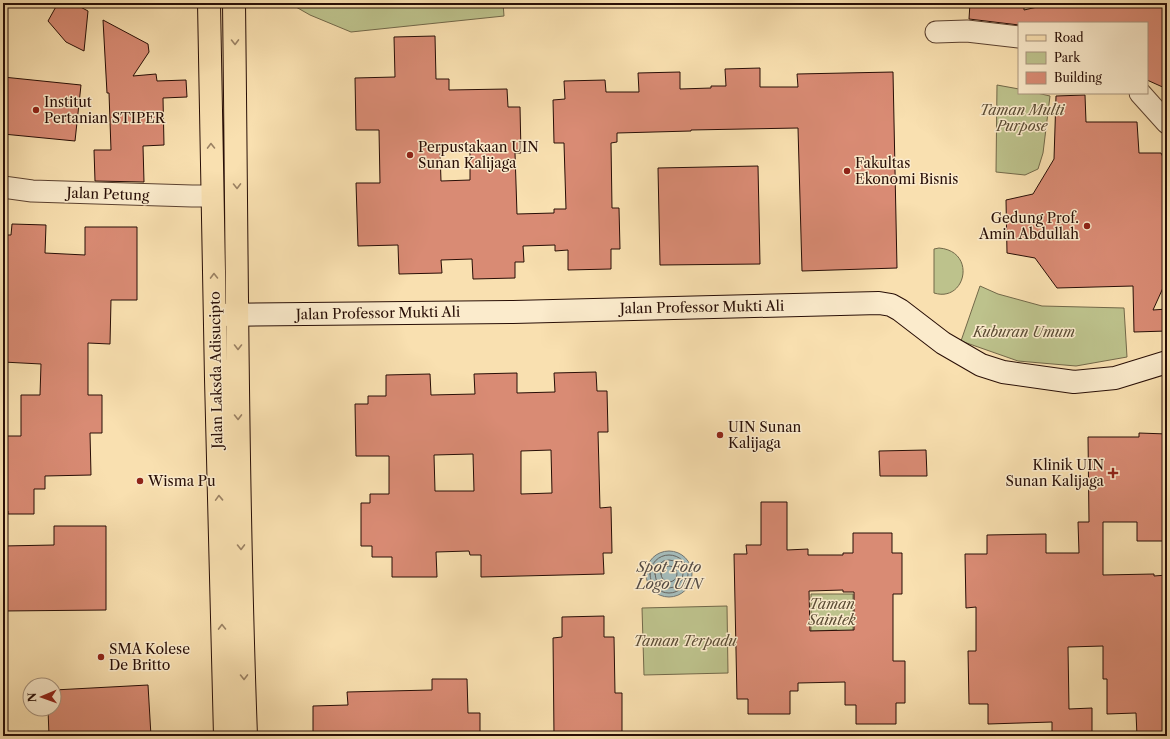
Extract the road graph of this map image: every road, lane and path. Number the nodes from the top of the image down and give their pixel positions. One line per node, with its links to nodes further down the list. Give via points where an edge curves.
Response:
1 (209, 3): 8 (main road, Jalan Laksda Adisucipto, one-way to 1)
2 (234, 3): 10 (main road, Jalan Laksda Adisucipto, one-way to 10)
3 (936, 32): 4 (street, via 967,31)
4 (1018, 37)
5 (1141, 94): 6 (street)
6 (1167, 123)
7 (3, 187): 8 (street, Jalan Petung, via 32,191)
8 (212, 196): 9 (main road, Jalan Laksda Adisucipto, one-way to 8)
9 (214, 315): 10 (main road, Jalan Professor Mukti Ali); 12 (main road, Jalan Laksda Adisucipto, one-way to 9)
10 (238, 315): 11 (main road, Jalan Professor Mukti Ali, via 513,312 880,303 900,310 943,342 981,365 1002,372 1074,382 1115,378); 13 (main road, Jalan Laksda Adisucipto, one-way to 13, via 237,371)
11 (1167, 362)
12 (225, 736)
13 (246, 736)

